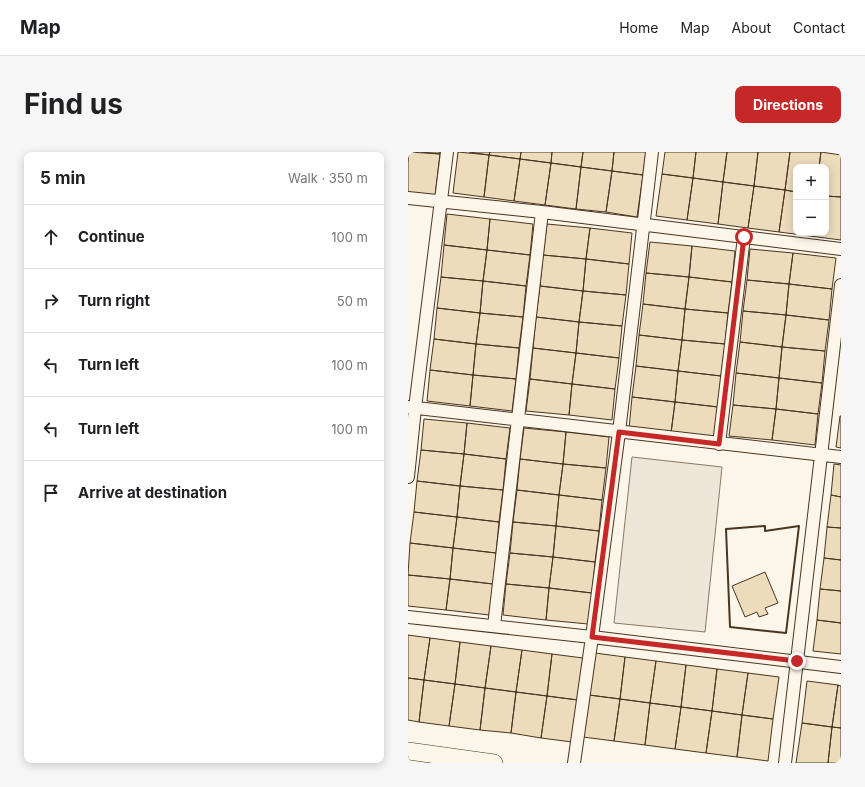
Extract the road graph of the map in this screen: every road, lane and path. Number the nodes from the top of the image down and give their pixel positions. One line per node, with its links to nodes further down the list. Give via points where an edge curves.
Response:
1 (447, 152): 4 (street)
2 (652, 152): 6 (street)
3 (408, 198): 4 (street)
4 (440, 202): 5 (street); 10 (street)
5 (542, 212): 6 (street); 11 (street)
6 (643, 225): 7 (street); 12 (street)
7 (744, 237): 8 (street); 13 (street)
8 (841, 249)
9 (841, 285): 14 (street)
10 (412, 407): 11 (street); 16 (street)
11 (519, 420): 12 (street); 18 (street)
12 (619, 432): 13 (street); 19 (street)
13 (719, 444): 14 (street)
14 (820, 455): 15 (street); 20 (street)
15 (841, 457)
16 (408, 477)
17 (408, 617): 18 (street)
18 (494, 626): 19 (street)
19 (592, 637): 20 (street); 24 (street)
20 (797, 661): 21 (street); 25 (street)
21 (841, 667)
22 (408, 751): 23 (main road)
23 (494, 763)
24 (574, 763)
25 (785, 763)

